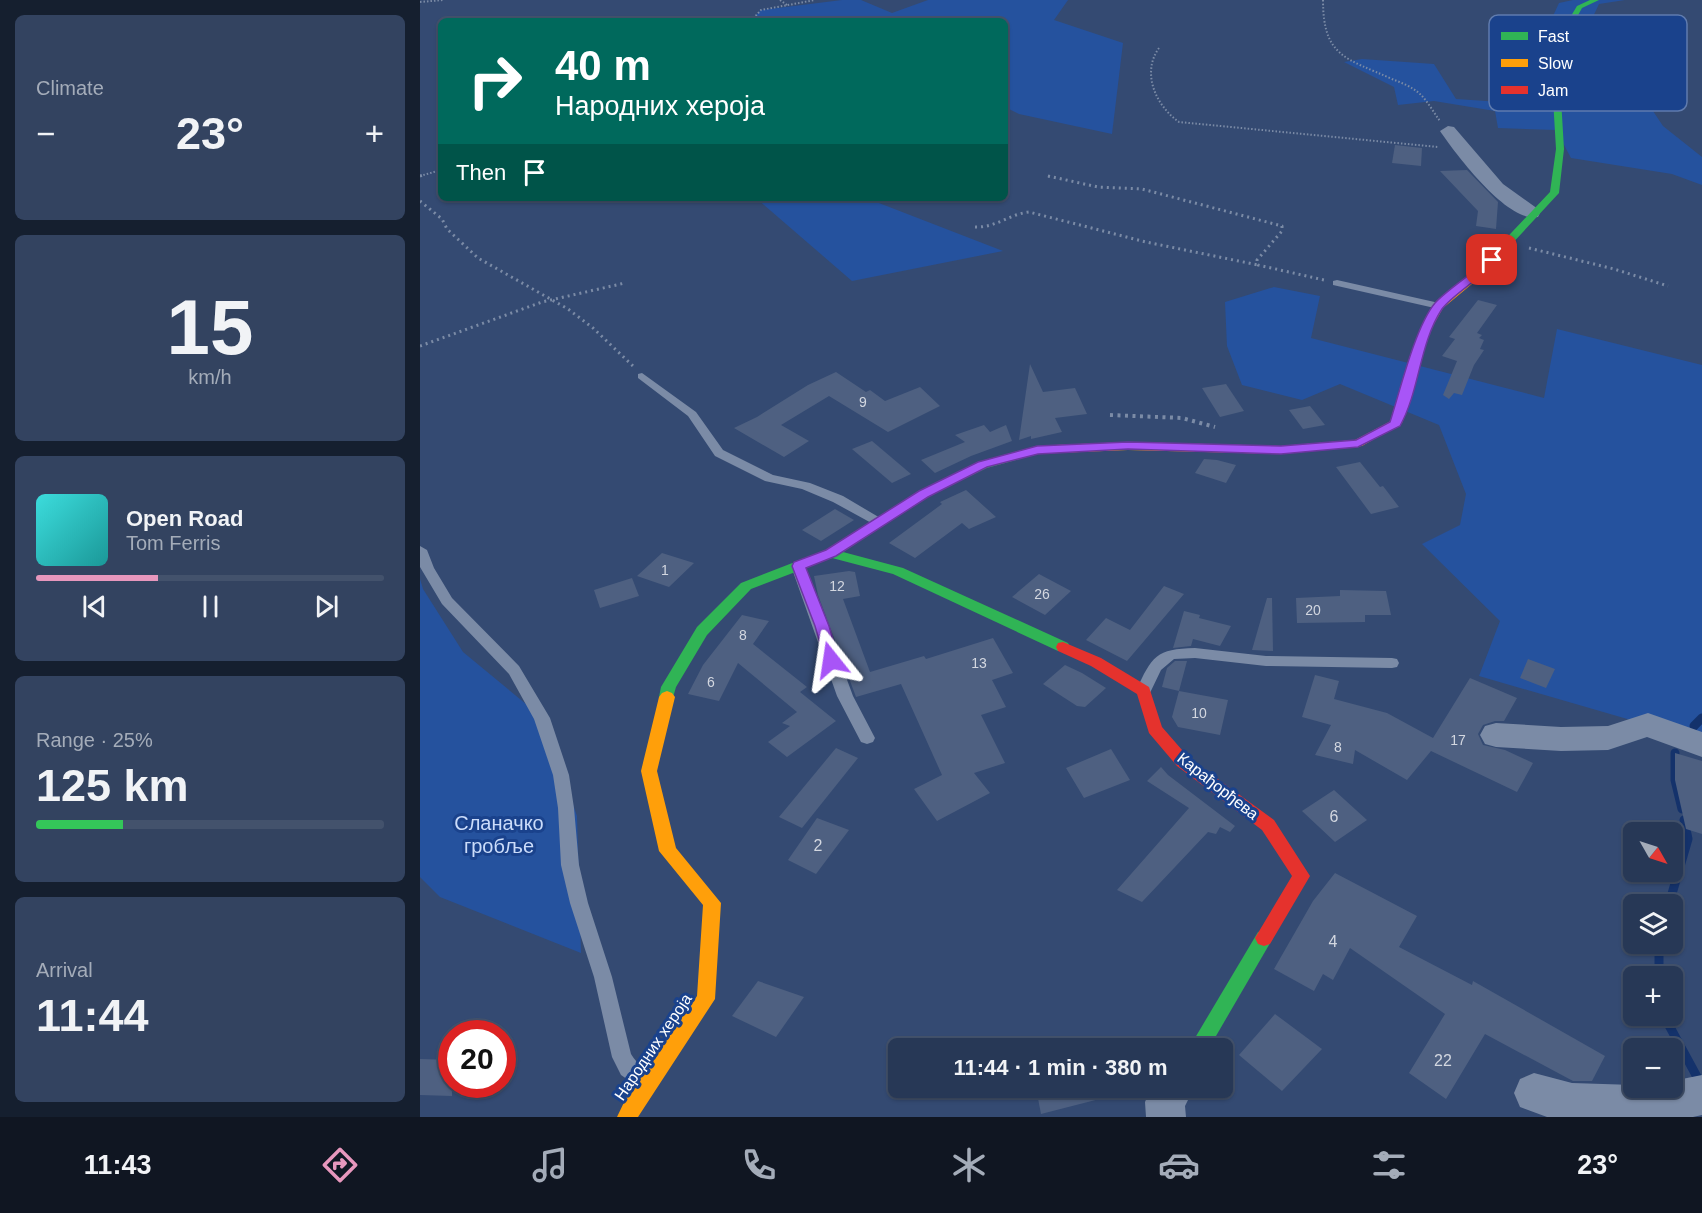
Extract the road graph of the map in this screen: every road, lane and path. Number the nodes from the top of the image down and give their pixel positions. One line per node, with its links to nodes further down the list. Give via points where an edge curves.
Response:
1 (443, 0): 6 (path)
2 (780, 0): 7 (path)
3 (815, 0): 7 (path)
4 (1323, 0): 12 (path, via 1322,18 1330,44 1421,95)
5 (1596, 0): 8 (street, Народних хероја, via 1579,7)
6 (420, 2)
7 (788, 5): 9 (path, via 761,10)
8 (1574, 15)
9 (754, 18)
10 (1159, 48): 13 (path, via 1150,63 1154,85 1160,105 1179,122)
11 (1558, 111): 18 (street, Народних хероја, via 1560,149 1554,193)
12 (1448, 131): 13 (street)
13 (1462, 149): 18 (street, via 1480,170)
14 (438, 171): 15 (path)
15 (420, 176)
16 (1048, 176): 21 (path, via 1098,187 1142,189 1282,226 1257,260)
17 (420, 201): 25 (path, via 478,258)
18 (1531, 213): 20 (street, Народних хероја)
19 (975, 227): 21 (path, via 985,229 1017,212 1029,212)
20 (1508, 243): 24 (path); 26 (street, Народних хероја)
21 (1258, 265): 23 (path)
22 (625, 283): 25 (path)
23 (1337, 283): 26 (lane)
24 (1668, 286)
25 (553, 300): 27 (path); 28 (path, via 593,328)
26 (1439, 306): 30 (street, Народних хероја, via 1425,331 1395,423 1358,443)
27 (420, 346)
28 (642, 376): 31 (lane, via 692,414 719,453 769,478 806,486 838,499)
29 (1110, 415): 30 (path, via 1182,418 1210,424)
30 (1251, 449): 31 (street, Народних хероја, via 1128,446 1037,450 983,465 923,494)
31 (880, 522): 33 (street, Народних хероја)
32 (420, 550): 41 (lane, via 447,601 514,670 542,718 561,775 570,865 622,1057 628,1068)
33 (831, 553): 34 (street, Народних хероја); 36 (street, via 898,571 1096,662)
34 (798, 566): 38 (lane, via 845,696); 41 (street, Народних хероја, via 746,586 702,632 669,687 649,771 668,851 712,903 706,999)
35 (1392, 663): 36 (lane, via 1266,661 1171,654 1155,667)
36 (1144, 691): 40 (street, Карађорђева, via 1155,729 1184,762 1268,825 1301,876)
37 (1496, 735): 39 (street, via 1608,738 1648,725)
38 (867, 738)
39 (1702, 745)
40 (1205, 1038)
41 (648, 1083): 45 (street, Народних хероја)
42 (1534, 1093): 43 (street, via 1548,1099 1628,1107)
43 (1694, 1097)
44 (1168, 1098): 46 (street)
45 (627, 1117)
46 (1166, 1117)

